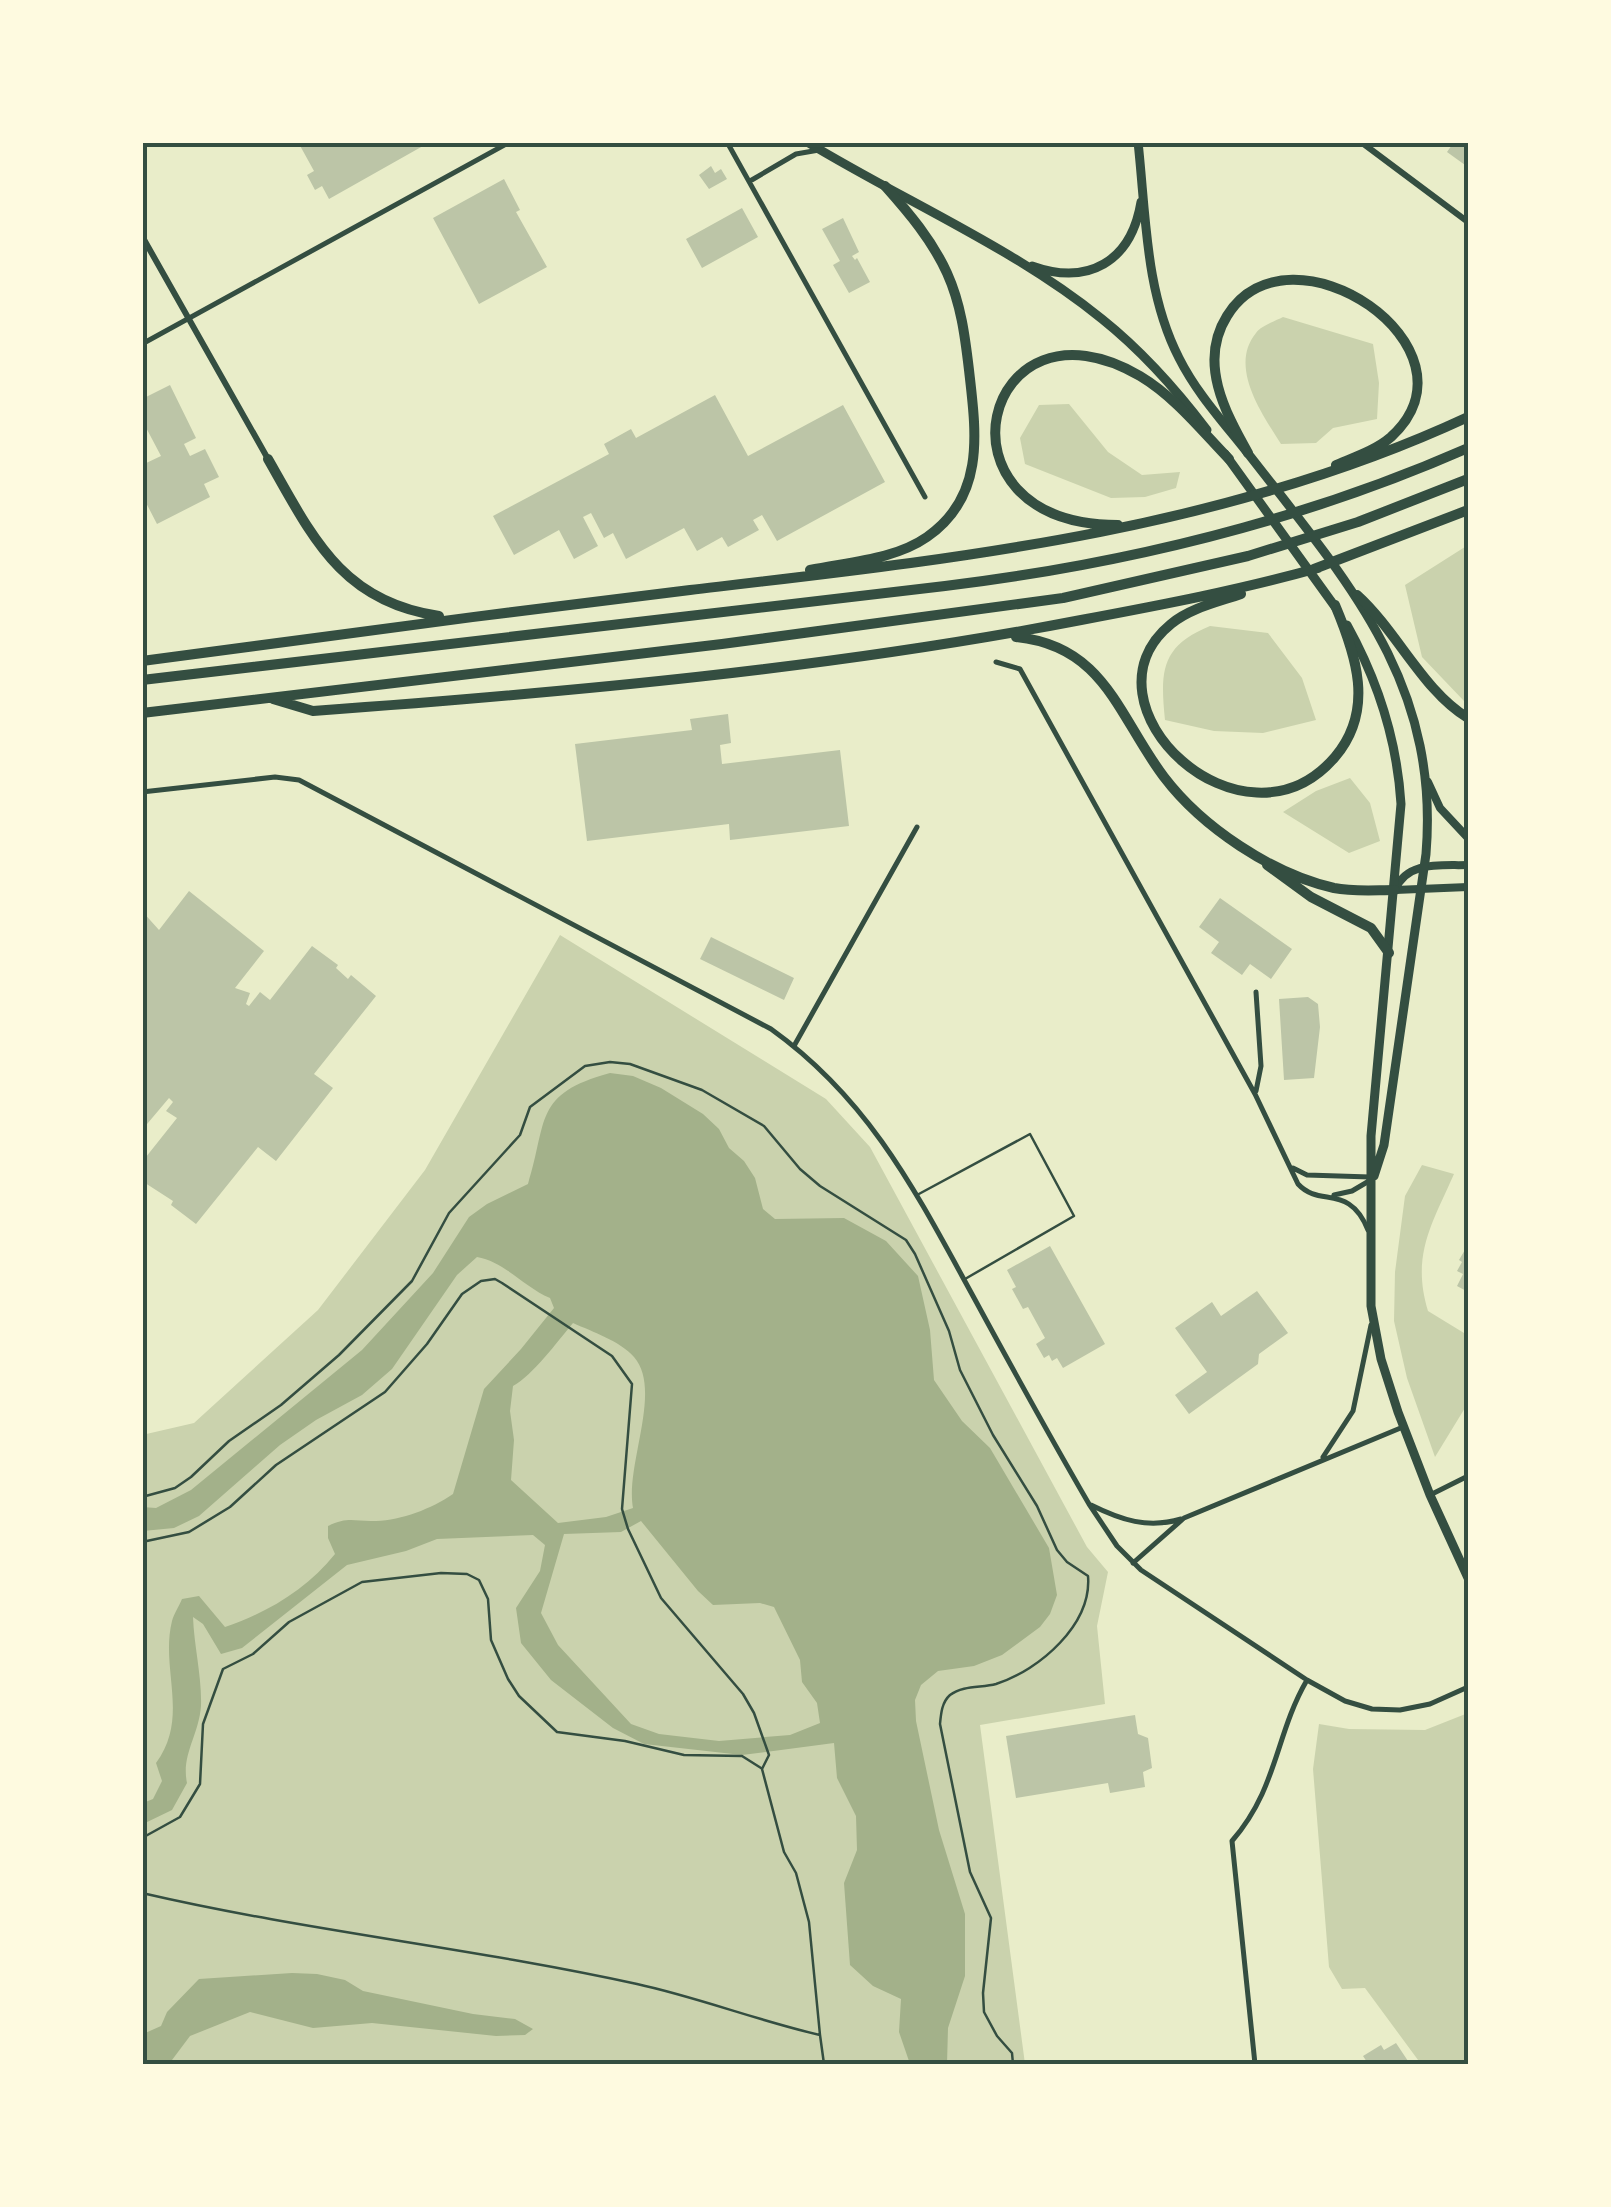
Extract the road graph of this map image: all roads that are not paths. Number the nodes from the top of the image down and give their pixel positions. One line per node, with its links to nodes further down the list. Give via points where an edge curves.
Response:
1 (510, 142): 13 (street)
2 (728, 142): 7 (street)
3 (806, 142): 6 (main road)
4 (1138, 142): 8 (main road)
5 (1360, 142): 10 (street)
6 (820, 150): 7 (street, via 796,154); 9 (main road)
7 (750, 181): 22 (street)
8 (1142, 182): 12 (main road, via 1132,232 1100,266 1058,274); 17 (main road, via 1154,287 1170,340 1198,390)
9 (885, 186): 12 (main road); 26 (highway, via 932,244 958,302 976,426 970,480 946,520 909,547)
10 (1468, 222)
11 (142, 236): 13 (street)
12 (1002, 254): 19 (main road, via 1132,344)
13 (188, 320): 14 (street); 18 (street)
14 (142, 344)
15 (1468, 417): 21 (highway, via 1366,462)
16 (1468, 448): 33 (highway, via 1246,528 1059,570)
17 (1248, 453): 21 (highway, via 1216,378 1215,349 1228,314 1250,293 1284,281 1354,296 1387,319 1409,347 1416,370 1413,401 1388,439); 27 (main road)
18 (268, 459): 29 (highway, via 320,548 351,580 405,608)
19 (1229, 459): 24 (highway, via 1154,386 1113,364 1057,358 1016,378 999,404 994,439 999,463 1016,488 1044,508 1085,522); 28 (main road)
20 (1468, 479): 34 (highway, via 1304,539 1100,591)
21 (1300, 482): 24 (highway)
22 (925, 497)
23 (1468, 510): 25 (highway)
24 (1154, 522): 26 (highway, via 1004,551)
25 (1318, 568): 28 (highway, via 1184,615 1157,638 1142,685 1154,726 1172,752 1207,780 1248,792 1290,788 1327,766 1350,735 1359,700 1356,662); 30 (highway)
26 (740, 584): 29 (highway)
27 (1357, 594): 36 (highway, via 1446,702); 37 (main road, via 1407,695)
28 (1335, 605): 46 (main road, via 1369,669 1391,735 1401,813)
29 (460, 617): 31 (highway)
30 (980, 640): 34 (highway, via 747,674 548,693 313,711); 41 (highway, via 1032,639 1085,664 1110,690 1180,796)
31 (142, 662)
32 (996, 662): 50 (street, via 1020,669)
33 (142, 680)
34 (268, 698): 35 (highway)
35 (142, 713)
36 (1468, 718)
37 (1426, 777): 40 (main road, via 1440,808); 43 (main road)
38 (142, 792): 49 (street, via 300,780 720,1000)
39 (917, 827): 49 (street)
40 (1468, 838)
41 (1247, 848): 46 (highway, via 1329,886); 47 (highway, via 1304,894 1371,928)
42 (1468, 865): 43 (main road)
43 (1424, 867): 45 (main road); 46 (main road, via 1406,874)
44 (1468, 887): 45 (main road)
45 (1421, 889): 46 (main road); 52 (main road, via 1384,1145)
46 (1395, 890): 47 (main road)
47 (1389, 953): 52 (main road)
48 (1256, 992): 50 (street)
49 (794, 1046): 53 (street, via 876,1130)
50 (1256, 1094): 51 (street)
51 (1288, 1162): 52 (street, via 1307,1174); 54 (street, via 1302,1188)
52 (1373, 1178): 54 (street); 55 (main road)
53 (917, 1196): 56 (street); 56 (lane, via 1030,1134 1074,1216)
54 (1331, 1196): 55 (street, via 1358,1212)
55 (1368, 1233): 57 (main road)
56 (964, 1280): 62 (street)
57 (1372, 1317): 58 (main road); 59 (street, via 1353,1411)
58 (1404, 1428): 59 (street); 61 (main road)
59 (1320, 1461): 63 (street)
60 (1468, 1476): 61 (street)
61 (1430, 1495): 65 (main road)
62 (1089, 1504): 63 (street, via 1143,1524); 64 (street)
63 (1184, 1518): 64 (street)
64 (1133, 1563): 66 (street)
65 (1468, 1578)
66 (1307, 1680): 67 (street, via 1352,1704 1386,1711 1422,1706); 68 (street, via 1263,1796 1232,1841)
67 (1468, 1687)
68 (1255, 2064)

